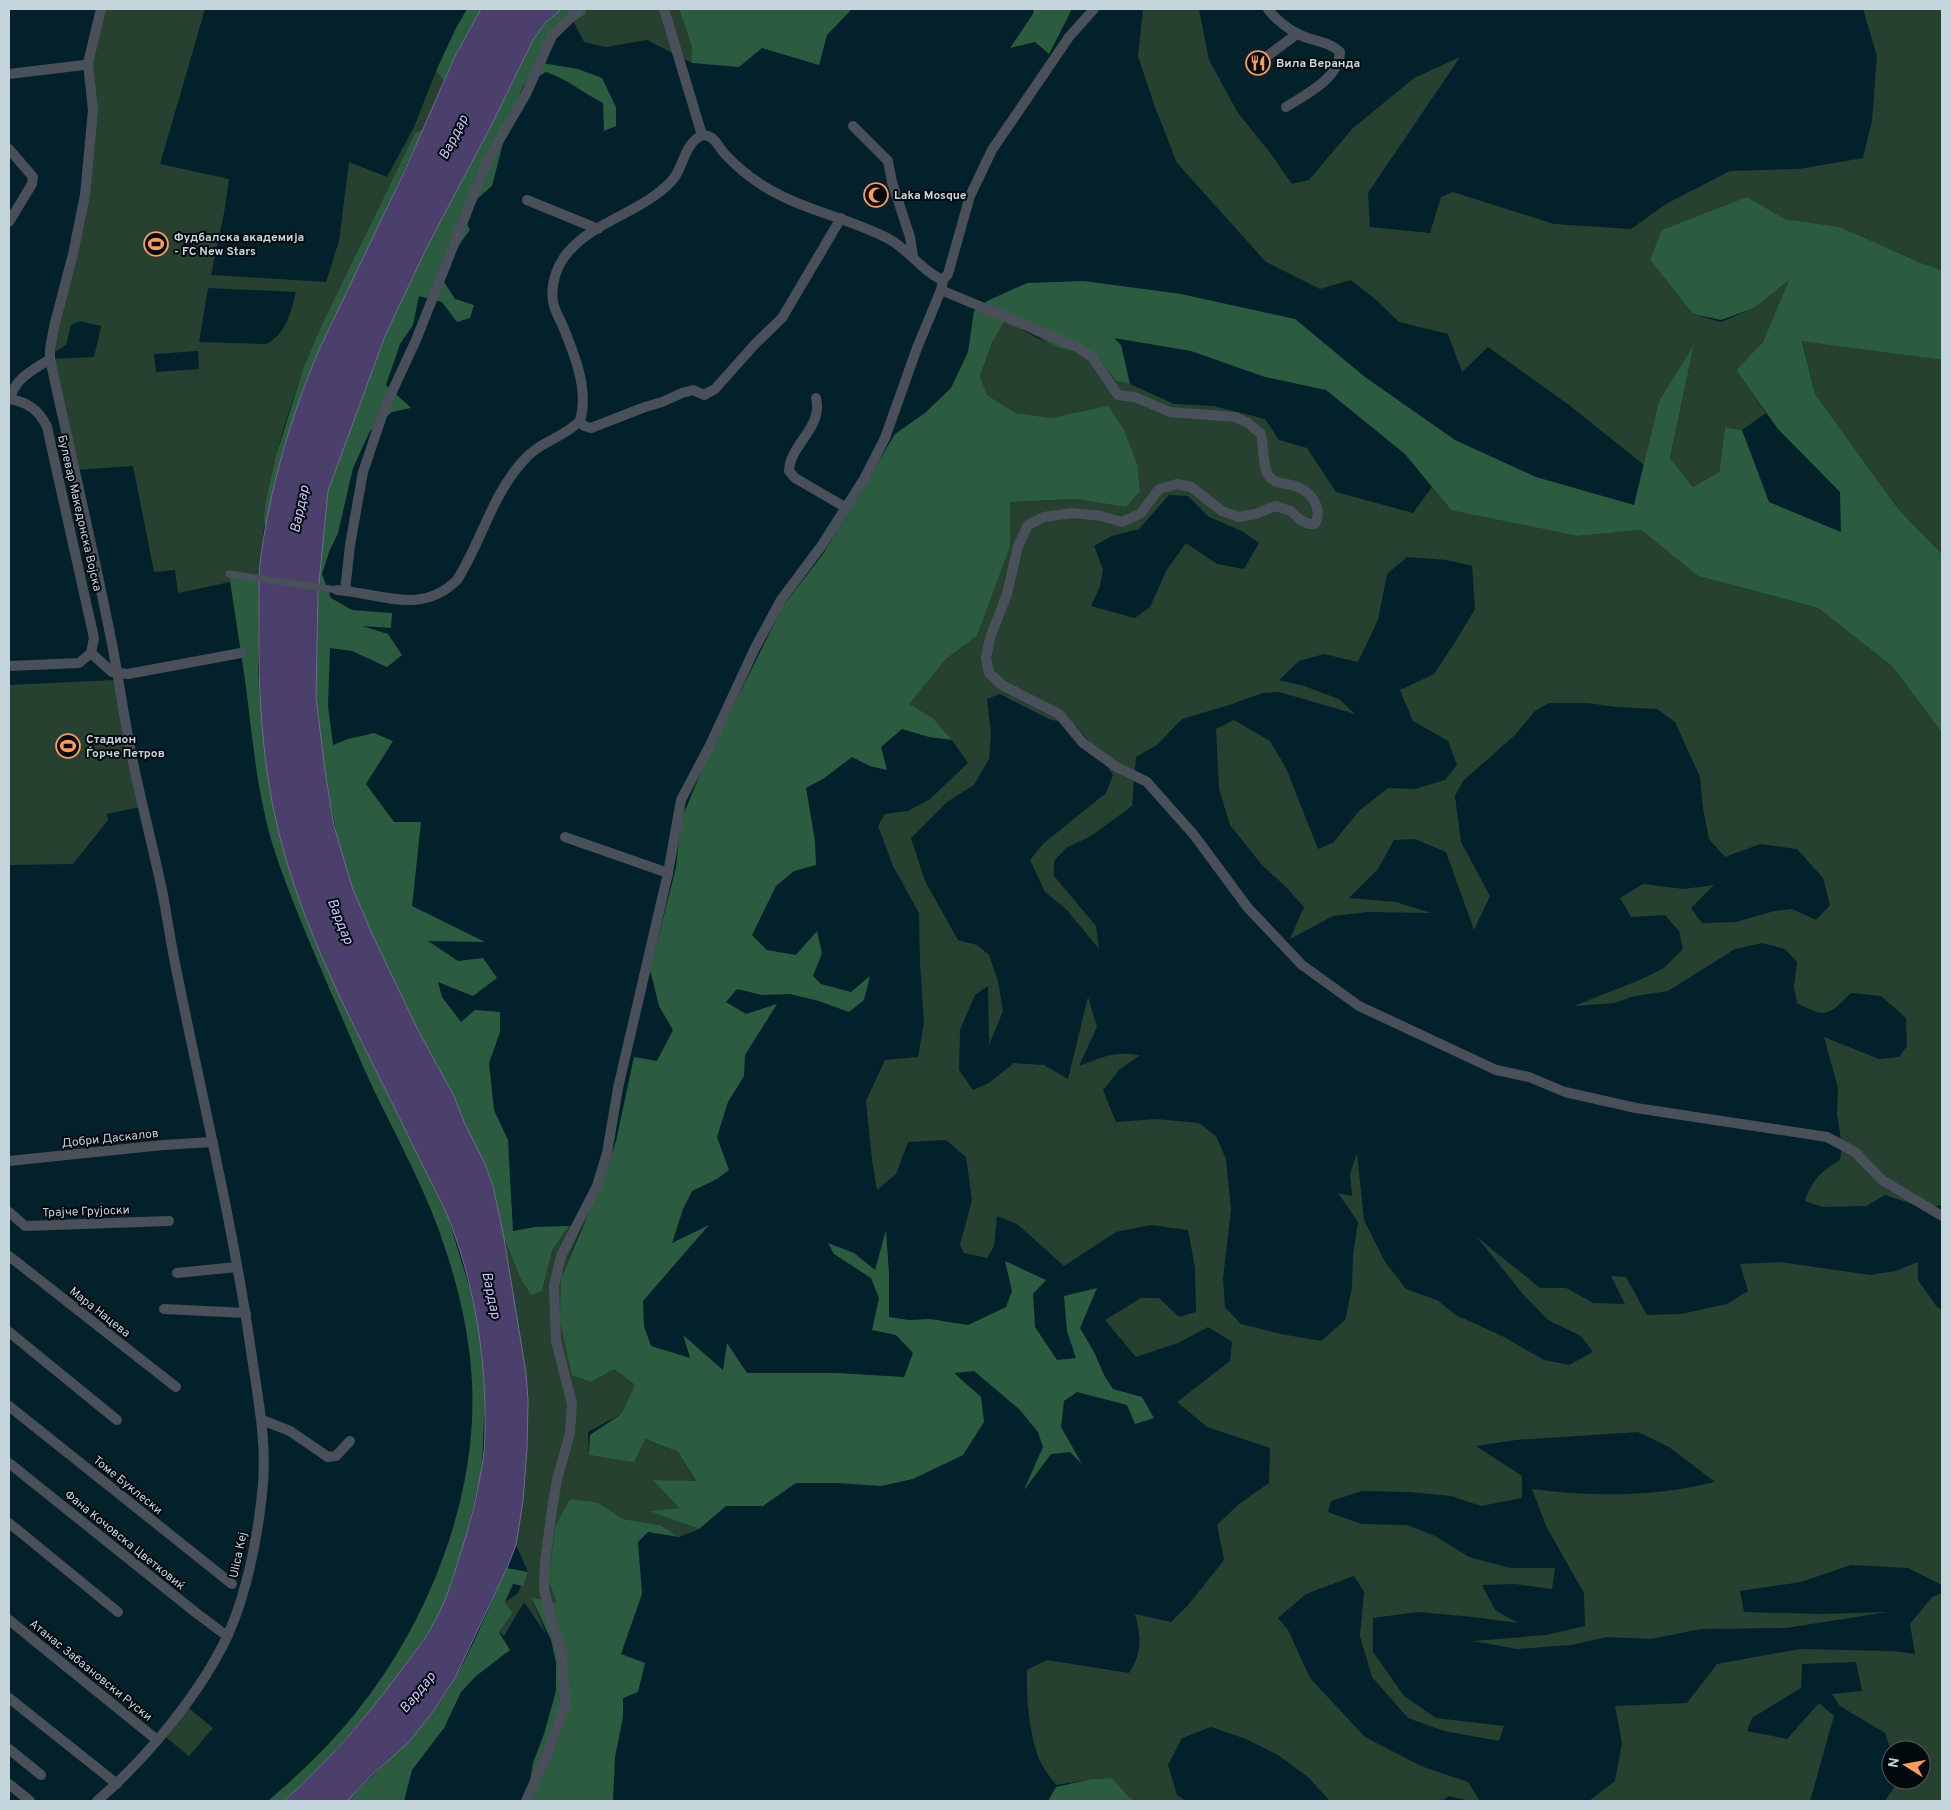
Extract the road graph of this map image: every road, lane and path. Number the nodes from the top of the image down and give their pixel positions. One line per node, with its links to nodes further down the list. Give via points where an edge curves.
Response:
1 (100, 9): 7 (street, Ulica Kej)
2 (580, 9): 26 (street, via 552,36 526,94 487,161 416,340 385,407 363,472)
3 (664, 9): 12 (street)
4 (1094, 9): 19 (street, via 1069,37 992,150 970,196 953,261)
5 (1268, 9): 6 (street)
6 (1297, 34): 8 (street); 10 (street, via 1335,47 1340,57 1324,83)
7 (88, 63): 9 (street); 20 (street, Ulica Kej, via 93,110 85,194 54,327)
8 (1258, 63)
9 (9, 74)
10 (1286, 107)
11 (853, 126): 18 (street, via 888,161 910,237)
12 (702, 134): 15 (street, via 711,137 737,166 760,184 791,201); 17 (street, via 686,150 673,180 647,200)
13 (9, 149): 16 (street, via 33,177)
14 (527, 200): 17 (street)
15 (841, 218): 18 (street, via 890,240); 23 (street, via 782,318 715,389 704,395 693,390 682,393 591,428)
16 (9, 222)
17 (598, 229): 23 (street, via 563,258 554,279 552,295 576,362 583,400)
18 (912, 256): 19 (street)
19 (942, 285): 24 (street, via 885,438); 36 (street, via 1078,347 1092,357 1118,395 1135,397 1170,412 1235,417 1248,423 1261,434 1269,478 1298,487 1317,505 1319,512 1315,524 1275,506 1239,517 1222,510 1192,487 1177,484 1159,489 1140,514 1122,522 1072,513 1044,517 1028,525 1018,546 1007,594 986,658 989,673 1002,685 1058,714 1083,743 1115,766 1147,782 1194,835 1248,908 1302,965 1359,1006 1496,1070 1529,1077 1565,1092 1636,1108 1827,1137 1855,1152 1882,1180)
20 (50, 359): 22 (street, via 20,379); 30 (street, Ulica Kej)
21 (816, 398): 24 (street, via 816,418 792,460 789,472)
22 (9, 399): 27 (street, Булевар Македонска Војска, via 26,403 37,411 49,432 94,632)
23 (580, 421): 26 (street, via 522,461 496,501 461,575 452,586 427,599 417,600)
24 (845, 507): 32 (street, via 777,607 681,800)
25 (228, 574): 26 (street)
26 (341, 591)
27 (91, 653): 29 (street, via 75,664); 30 (street)
28 (241, 653): 30 (street)
29 (9, 666)
30 (117, 674): 33 (street, Ulica Kej)
31 (565, 837): 32 (street)
32 (668, 872): 63 (street, via 629,1036 607,1153 594,1192 561,1256 554,1286 556,1341 572,1404 570,1433 557,1480 544,1589 562,1653 565,1705)
33 (213, 1142): 34 (street, Добри Даскалов); 39 (street, Ulica Kej)
34 (9, 1161)
35 (9, 1212): 37 (street, Трајче Грујоски, via 25,1226)
36 (1942, 1216)
37 (169, 1222)
38 (9, 1256): 44 (street, Мара Нацева)
39 (237, 1267): 40 (street); 42 (street, Ulica Kej)
40 (178, 1273)
41 (164, 1309): 42 (street)
42 (246, 1313): 47 (street, Ulica Kej)
43 (9, 1332): 46 (street)
44 (176, 1387)
45 (9, 1406): 51 (street, Томе Буклески)
46 (117, 1420)
47 (262, 1420): 48 (street, via 290,1431 330,1458); 54 (street, Ulica Kej, via 265,1454 262,1495 250,1564)
48 (350, 1441)
49 (9, 1463): 54 (street, Фана Кочовска Цветковиќ)
50 (9, 1523): 52 (street)
51 (232, 1584)
52 (118, 1612)
53 (9, 1620): 56 (street, Атанас Забазновски Руски)
54 (227, 1636): 56 (street, Ulica Kej, via 185,1705)
55 (9, 1698): 60 (street)
56 (157, 1740): 60 (street, Ulica Kej)
57 (9, 1749): 58 (street)
58 (41, 1775)
59 (9, 1784): 61 (street)
60 (117, 1784): 62 (street, Ulica Kej)
61 (30, 1801)
62 (97, 1801)
63 (526, 1801)

